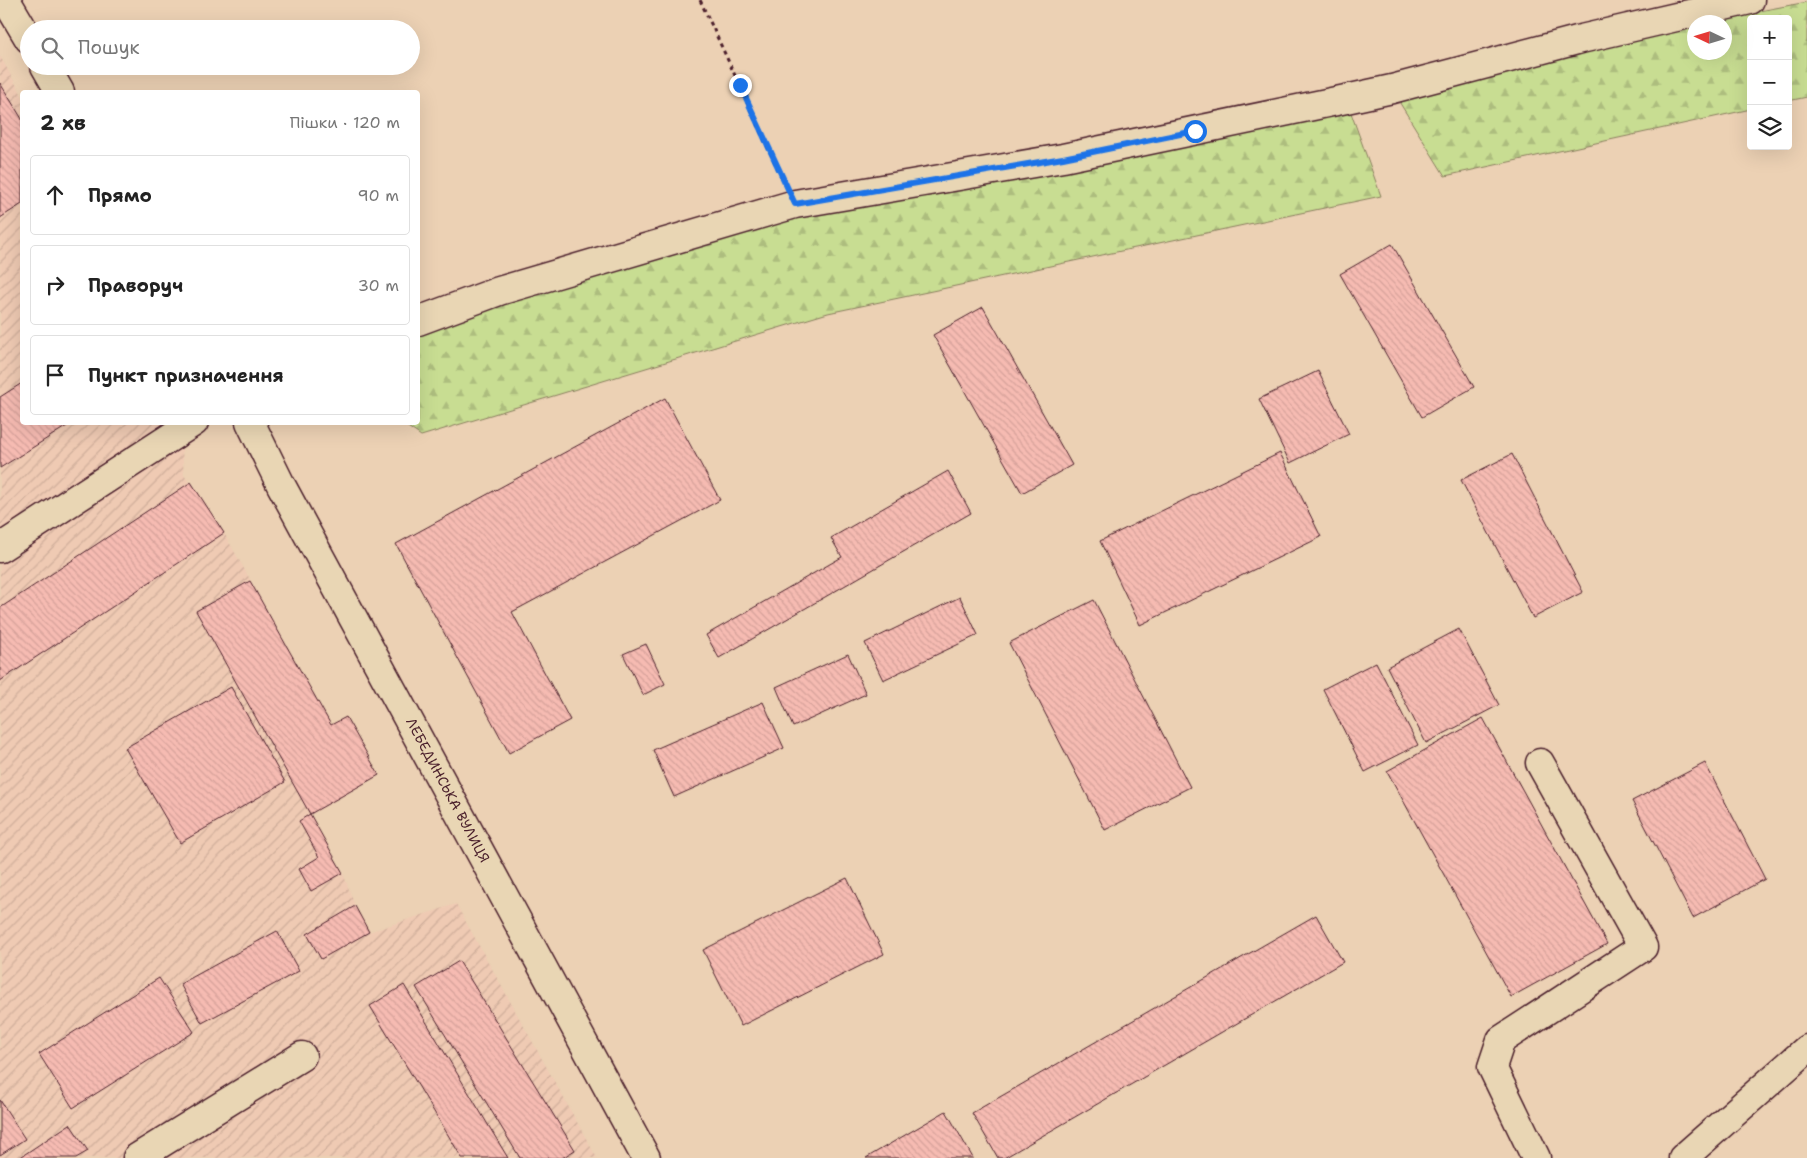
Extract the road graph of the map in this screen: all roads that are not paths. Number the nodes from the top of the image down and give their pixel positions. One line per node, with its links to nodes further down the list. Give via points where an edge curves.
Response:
1 (6, 0): 3 (street)
2 (1750, 0): 6 (street, via 1346,99 1063,158 795,204 499,291)
3 (20, 23)
4 (50, 75): 5 (street)
5 (59, 90)
6 (420, 320)
7 (189, 425): 9 (street)
8 (252, 425): 14 (street, ЛЕБЕДИНСЬКА ВУЛИЦЯ)
9 (0, 548)
10 (1540, 763): 15 (street, via 1643,947 1501,1040 1492,1067)
11 (1807, 1049): 16 (street)
12 (302, 1056): 13 (street)
13 (137, 1158)
14 (646, 1158)
15 (1536, 1158)
16 (1684, 1158)

